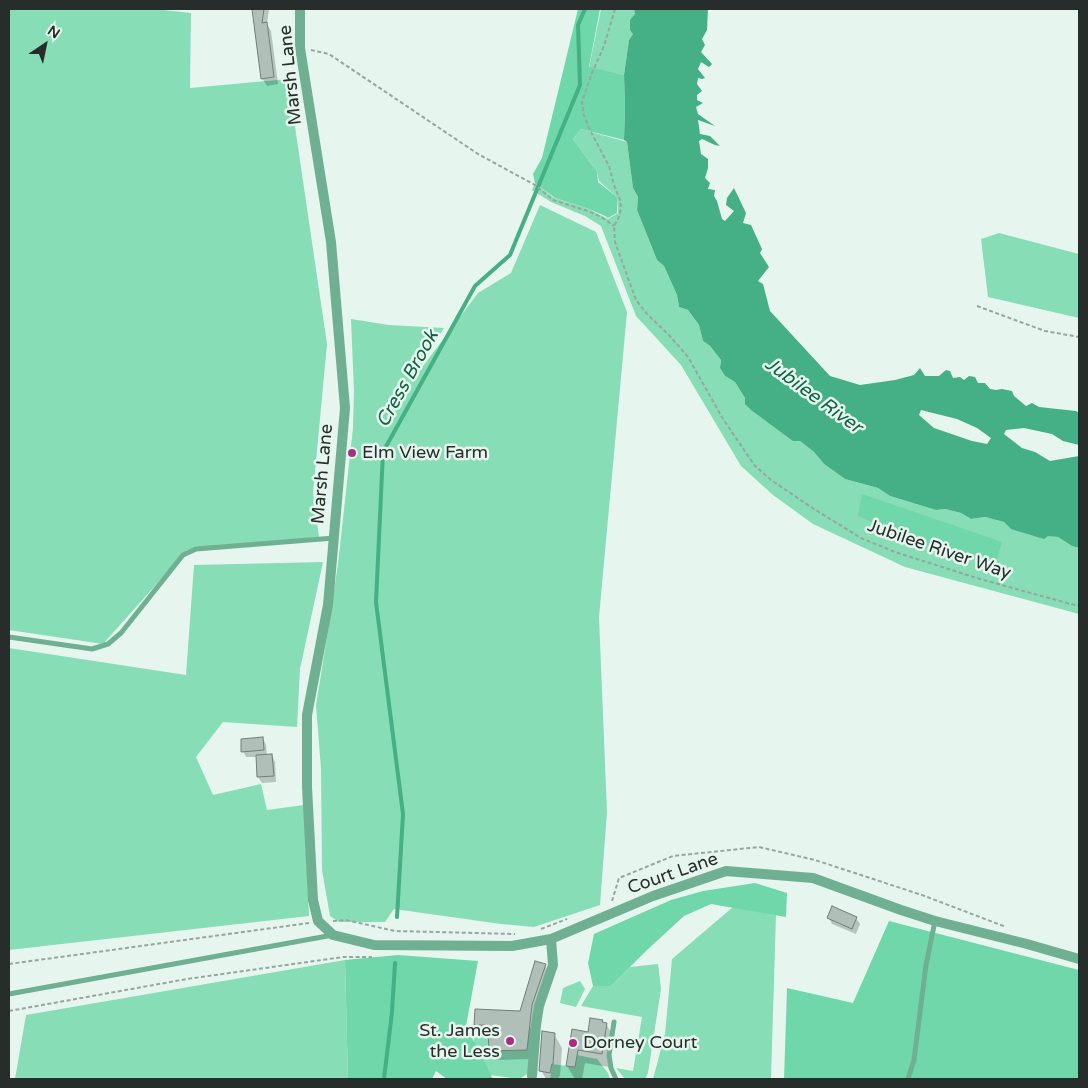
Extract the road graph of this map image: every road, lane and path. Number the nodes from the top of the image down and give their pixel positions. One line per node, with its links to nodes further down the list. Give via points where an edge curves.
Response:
1 (300, 9): 3 (street, Marsh Lane)
2 (614, 9): 4 (path, Jubilee River Way, via 604,46 582,102 589,128 609,166 621,202 620,215)
3 (300, 48): 4 (path, via 328,54 478,154 535,185 553,200 588,210); 7 (street, Marsh Lane, via 330,242 346,408)
4 (614, 226): 8 (path, Jubilee River Way, via 615,242 636,300 688,358 723,419 755,466 771,480 861,538 895,552)
5 (977, 306): 6 (path, via 1045,330)
6 (1079, 337)
7 (334, 538): 9 (lane, via 196,549 183,555 121,633 108,644 92,649); 12 (street, Marsh Lane, via 328,606 307,715 313,900)
8 (1079, 606)
9 (9, 637)
10 (611, 904): 15 (path, via 619,878 673,856 759,847 824,863)
11 (573, 917): 14 (path)
12 (318, 921): 16 (path, via 346,920 394,930); 17 (street); 21 (path)
13 (936, 921): 18 (street, Court Lane, via 813,878 726,871 653,896); 20 (street, Court Lane); 27 (lane, via 926,965 914,1060)
14 (536, 930)
15 (1014, 930)
16 (517, 934)
17 (333, 935): 18 (street, Court Lane, via 374,945 512,946); 22 (lane)
18 (551, 939): 25 (street, via 553,965 539,1006)
19 (378, 957): 23 (path, via 343,957 187,979)
20 (1079, 959)
21 (9, 964)
22 (9, 994)
23 (9, 1011)
24 (614, 1022): 26 (lane, via 609,1055)
25 (532, 1078)
26 (616, 1079)
27 (908, 1079)

